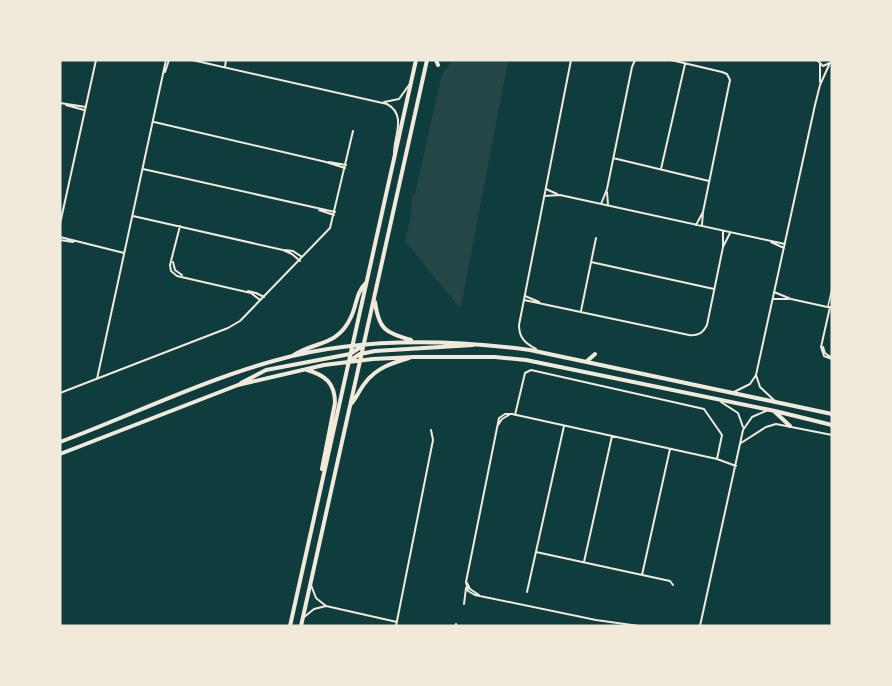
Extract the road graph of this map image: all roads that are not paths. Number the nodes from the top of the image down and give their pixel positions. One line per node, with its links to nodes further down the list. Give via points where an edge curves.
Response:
1 (97, 60): 18 (street)
2 (167, 60): 19 (street)
3 (192, 60): 13 (street)
4 (225, 60): 13 (street)
5 (416, 60): 14 (main road)
6 (428, 60): 60 (main road)
7 (571, 60): 27 (street)
8 (633, 60): 22 (street)
9 (671, 60): 11 (street)
10 (818, 61): 12 (street); 15 (street)
11 (685, 63): 25 (street); 26 (street, via 729,77)
12 (831, 63): 15 (street)
13 (223, 67): 16 (street)
14 (412, 79): 16 (street, via 399,99); 21 (main road)
15 (820, 85): 45 (street)
16 (381, 102): 21 (street, via 394,108 399,116)
17 (62, 103): 18 (street)
18 (86, 109): 36 (street)
19 (154, 122): 23 (street); 24 (street)
20 (353, 131): 23 (street)
21 (394, 158): 53 (main road)
22 (613, 158): 25 (street); 28 (street)
23 (345, 166): 34 (street)
24 (143, 169): 34 (street); 35 (street)
25 (661, 169): 26 (street)
26 (709, 181): 33 (street)
27 (545, 189): 29 (street); 30 (street)
28 (607, 189): 31 (street); 32 (street)
29 (560, 195): 30 (street); 31 (street)
30 (544, 196): 58 (street)
31 (601, 204): 32 (street)
32 (608, 206): 37 (street)
33 (703, 212): 37 (street); 39 (street)
34 (335, 213): 50 (street, via 327,233)
35 (133, 216): 38 (street); 49 (street)
36 (60, 224)
37 (696, 225): 39 (street)
38 (180, 226): 48 (street); 56 (street, via 170,265 173,273)
39 (702, 226): 40 (street)
40 (723, 231): 41 (street); 46 (street)
41 (730, 233): 44 (street); 46 (street)
42 (596, 238): 52 (street)
43 (60, 239): 49 (street)
44 (768, 241): 45 (street); 47 (street)
45 (785, 244): 47 (street)
46 (723, 247): 54 (street)
47 (784, 248): 57 (street)
48 (283, 250): 50 (street); 51 (street)
49 (124, 253): 82 (street)
50 (303, 258): 51 (street)
51 (300, 261): 59 (street)
52 (591, 262): 54 (street); 67 (street)
53 (366, 282): 71 (main road); 76 (main road, via 349,322 340,333 329,342)
54 (714, 289): 67 (street, via 706,325 698,335)
55 (832, 289): 66 (lane)
56 (245, 292): 59 (street); 63 (street)
57 (774, 292): 61 (street); 62 (street)
58 (525, 296): 64 (street); 65 (street)
59 (264, 297): 63 (street)
60 (375, 297): 68 (main road, via 377,317 383,328); 70 (main road)
61 (772, 299): 62 (street); 85 (street)
62 (791, 299): 66 (street)
63 (261, 300): 84 (street, via 232,326)
64 (524, 300): 65 (street); 72 (street, via 520,333 526,344)
65 (541, 303): 67 (street)
66 (830, 307): 78 (street, via 822,353)
67 (581, 311)
68 (414, 342): 69 (main road); 70 (main road)
69 (480, 344): 72 (main road); 73 (main road)
70 (364, 345): 71 (main road); 73 (main road); 74 (main road)
71 (352, 346): 74 (main road); 76 (main road)
72 (541, 352): 81 (main road)
73 (362, 353): 79 (main road); 80 (main road)
74 (350, 354): 80 (main road); 87 (main road, via 266,370)
75 (595, 354): 81 (main road)
76 (291, 356): 104 (main road, via 238,372)
77 (414, 357): 79 (main road); 90 (main road, via 514,359); 92 (main road, via 375,372)
78 (832, 358)
79 (361, 360): 80 (main road); 92 (main road)
80 (348, 362): 83 (main road); 112 (main road)
81 (586, 362): 89 (main road)
82 (100, 364): 84 (street); 86 (street)
83 (303, 369): 87 (main road); 112 (main road, via 327,379 334,394)
84 (105, 375): 86 (street)
85 (756, 375): 89 (street, via 746,387); 91 (street, via 760,387)
86 (97, 379): 88 (street)
87 (238, 385): 107 (main road)
88 (60, 393)
89 (732, 393): 91 (main road)
90 (721, 402): 93 (main road); 101 (street, via 738,413)
91 (776, 402): 95 (main road)
92 (351, 404): 117 (main road)
93 (768, 410): 94 (main road); 101 (street, via 752,417)
94 (774, 411): 97 (main road); 99 (main road)
95 (832, 414)
96 (515, 415): 98 (street); 108 (street, via 525,373 531,370 704,409 722,435); 116 (street, via 500,416)
97 (832, 425)
98 (564, 426): 103 (street); 113 (street)
99 (789, 426): 102 (street); 105 (street, via 771,424)
100 (431, 430): 125 (street, via 433,440)
101 (743, 430): 105 (street)
102 (832, 435)
103 (612, 436): 106 (street); 114 (street)
104 (62, 441)
105 (741, 443): 110 (street)
106 (670, 449): 108 (street); 115 (street)
107 (60, 454)
108 (717, 459): 109 (street)
109 (724, 461): 110 (street); 111 (street)
110 (737, 461): 111 (street)
111 (736, 466): 130 (street)
112 (321, 481): 126 (main road)
113 (536, 552): 114 (street); 120 (street)
114 (584, 562): 115 (street)
115 (642, 575): 118 (street)
116 (467, 577): 119 (street); 121 (street, via 470,589)
117 (310, 583): 123 (street, via 316,598); 124 (main road)
118 (673, 585)
119 (466, 588): 121 (street); 122 (street)
120 (527, 592)
121 (482, 596): 129 (street)
122 (464, 604)
123 (326, 606): 124 (street); 125 (street)
124 (303, 618): 127 (main road)
125 (397, 622): 128 (street)
126 (290, 626)
127 (301, 626)
128 (396, 626)
129 (639, 626)
130 (700, 626)

